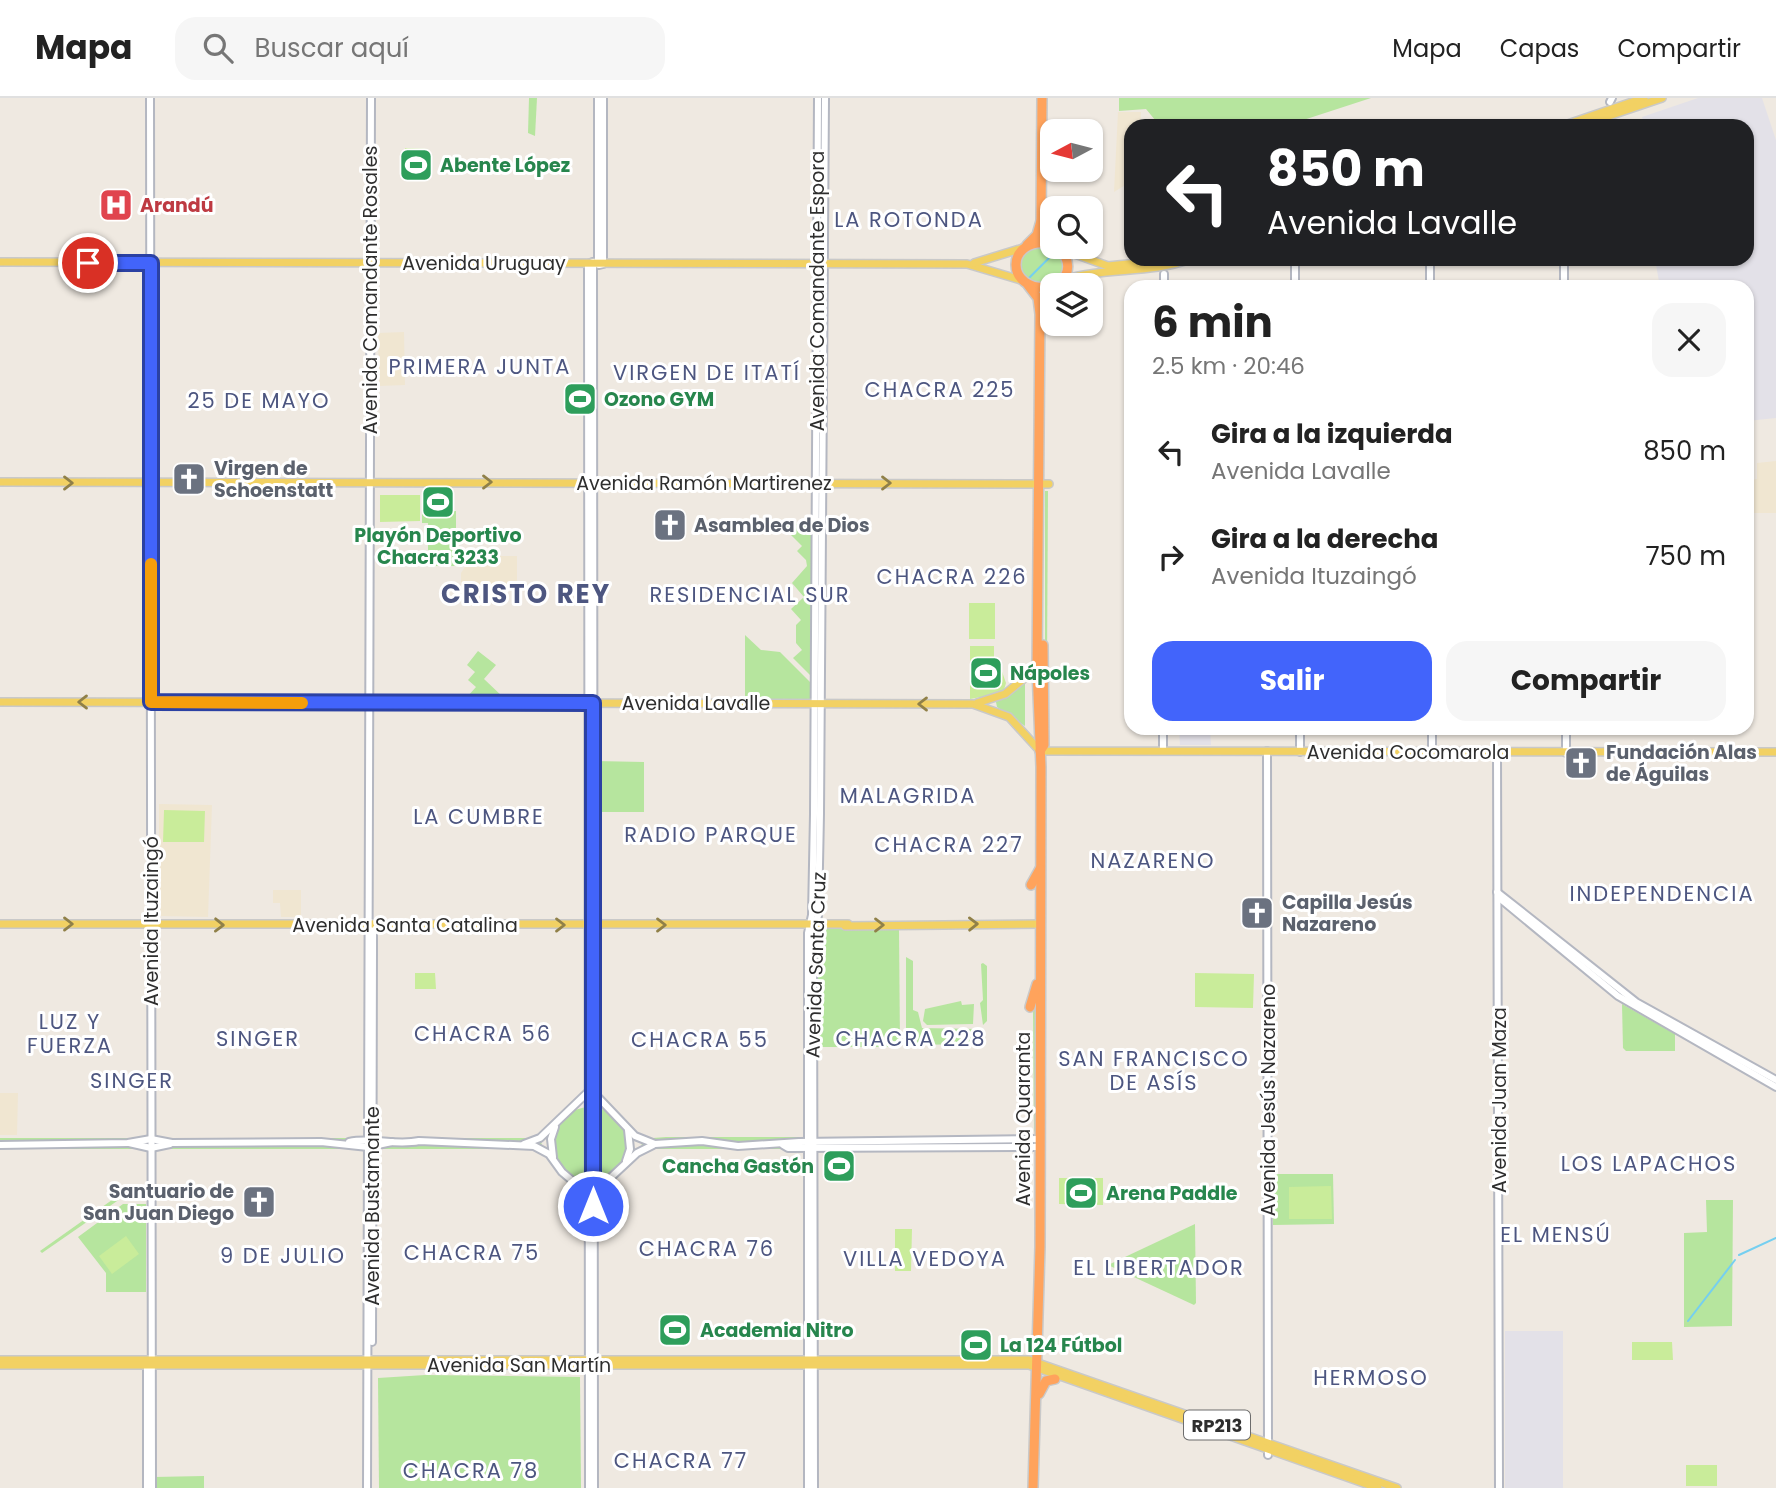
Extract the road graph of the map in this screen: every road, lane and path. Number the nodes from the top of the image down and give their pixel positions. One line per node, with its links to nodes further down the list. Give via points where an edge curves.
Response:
1 (150, 98): 18 (main road, Avenida Ituzaingó)
2 (371, 98): 19 (main road, Avenida Comandante Rosales)
3 (598, 98): 21 (main road)
4 (603, 98): 21 (main road)
5 (818, 98): 22 (main road, Avenida Comandante Espora)
6 (825, 98): 22 (main road, Avenida Comandante Espora)
7 (1042, 98): 12 (highway)
8 (1662, 98): 9 (main road)
9 (1640, 103): 10 (main road); 11 (main road)
10 (1586, 119)
11 (1598, 119)
12 (1041, 196)
13 (1040, 224): 15 (highway)
14 (1040, 244): 15 (highway)
15 (1025, 247): 23 (main road, Avenida Uruguay); 30 (highway, via 1015,264)
16 (1089, 259): 25 (main road)
17 (0, 262): 18 (main road, Avenida Uruguay)
18 (151, 263): 19 (main road, Avenida Uruguay); 34 (main road, Avenida Ituzaingó)
19 (371, 263): 21 (main road, Avenida Uruguay); 35 (main road, Avenida Comandante Rosales)
20 (1124, 263): 25 (main road)
21 (596, 264): 22 (main road, Avenida Uruguay); 36 (main road)
22 (821, 264): 23 (main road, Avenida Uruguay); 37 (main road, Avenida Comandante Espora)
23 (967, 264): 30 (main road, Avenida Uruguay)
24 (1124, 265): 25 (main road)
25 (1115, 266)
26 (1169, 266): 27 (main road)
27 (1098, 273)
28 (1164, 274): 29 (main road)
29 (1164, 280)
30 (1024, 283): 31 (highway); 38 (highway, Avenida Quaranta, via 1038,298)
31 (1040, 284)
32 (1046, 336): 38 (highway, Avenida Quaranta)
33 (0, 482): 34 (main road, Avenida Ramón Martirenez, one-way to 34)
34 (151, 482): 35 (main road, Avenida Ramón Martirenez); 43 (main road, Avenida Ituzaingó)
35 (369, 482): 36 (main road, Avenida Ramón Martirenez, one-way to 36); 44 (main road, Avenida Bustamante)
36 (591, 483): 37 (main road, Avenida Ramón Martirenez); 45 (main road)
37 (819, 483): 38 (main road, Avenida Ramón Martirenez, one-way to 38); 46 (main road, Avenida Santa Cruz)
38 (1041, 484): 39 (highway, Avenida Quaranta); 41 (highway, Avenida Quaranta)
39 (1037, 612): 40 (highway); 41 (highway, Avenida Quaranta)
40 (1031, 623)
41 (1043, 675): 47 (main road, Avenida Lavalle, via 1027,676 1005,694); 52 (highway, Avenida Quaranta)
42 (0, 702): 43 (main road, Avenida Lavalle, one-way to 42)
43 (151, 702): 44 (main road, Avenida Lavalle); 67 (main road, Avenida Ituzaingó)
44 (369, 703): 45 (main road, Avenida Lavalle); 68 (main road, Avenida Bustamante)
45 (591, 703): 46 (main road, Avenida Lavalle); 69 (main road)
46 (818, 703): 47 (main road, Avenida Lavalle, one-way to 46); 70 (main road, Avenida Santa Cruz)
47 (972, 704): 52 (main road, Avenida Lavalle, via 1009,717)
48 (1163, 735): 53 (main road)
49 (1300, 735): 55 (main road)
50 (1432, 735): 57 (main road)
51 (1566, 735): 59 (main road)
52 (1045, 750): 53 (main road, Avenida Cocomarola); 61 (highway, Avenida Quaranta)
53 (1163, 750): 54 (main road, Avenida Cocomarola)
54 (1267, 751): 55 (main road, Avenida Cocomarola); 106 (main road, Avenida Jesús Nazareno)
55 (1300, 752): 57 (main road, Avenida Cocomarola)
56 (1776, 752): 59 (main road, Avenida Cocomarola)
57 (1432, 753): 58 (main road, Avenida Cocomarola)
58 (1497, 753): 59 (main road, Avenida Cocomarola); 64 (main road, Avenida Juan Maza)
59 (1566, 753)
60 (1048, 804): 61 (highway)
61 (1040, 817): 62 (highway, Avenida Quaranta)
62 (1040, 867): 63 (highway); 66 (highway, Avenida Quaranta)
63 (1031, 885)
64 (1497, 894): 73 (main road, via 1636,1002); 74 (main road, via 1618,996); 115 (main road, Avenida Juan Maza)
65 (0, 924): 67 (main road, Avenida Santa Catalina, one-way to 67)
66 (1044, 924): 70 (main road, Avenida Santa Catalina, one-way to 66); 71 (highway, Avenida Quaranta)
67 (151, 925): 68 (main road, Avenida Santa Catalina, one-way to 68); 81 (main road, Avenida Ituzaingó)
68 (369, 925): 69 (main road, Avenida Santa Catalina, one-way to 69); 84 (main road, Avenida Bustamante, via 373,940)
69 (591, 925): 70 (main road, Avenida Santa Catalina, one-way to 70); 75 (main road)
70 (812, 925): 89 (main road, Avenida Santa Cruz)
71 (1040, 972): 72 (highway); 85 (highway, Avenida Quaranta)
72 (1030, 1007)
73 (1776, 1080)
74 (1776, 1087)
75 (591, 1091): 76 (main road); 77 (main road); 78 (main road)
76 (591, 1104): 77 (main road); 78 (main road); 95 (main road)
77 (605, 1107): 80 (main road)
78 (572, 1108): 79 (main road)
79 (555, 1125): 86 (main road); 91 (main road, via 551,1139)
80 (627, 1128): 87 (main road, via 639,1139); 92 (main road, via 630,1149)
81 (151, 1139): 82 (main road); 83 (main road); 90 (main road, Avenida Ituzaingó)
82 (128, 1143): 88 (main road); 90 (main road)
83 (172, 1143): 84 (main road); 90 (main road)
84 (370, 1143): 86 (main road); 98 (main road, Avenida Bustamante)
85 (1040, 1143): 89 (main road); 103 (highway, Avenida Quaranta)
86 (524, 1144): 91 (main road, via 543,1149)
87 (655, 1144): 89 (main road); 92 (main road)
88 (0, 1145)
89 (811, 1145): 100 (main road, Avenida Santa Cruz)
90 (150, 1148): 101 (main road, Avenida Ituzaingó)
91 (554, 1160): 93 (main road)
92 (626, 1162): 94 (main road)
93 (568, 1177): 95 (main road); 96 (main road)
94 (611, 1178): 95 (main road); 96 (main road)
95 (591, 1184): 96 (main road)
96 (591, 1194): 99 (main road)
97 (0, 1360): 101 (main road, Avenida San Martín)
98 (369, 1362): 99 (main road, Avenida San Martín); 101 (main road, Avenida San Martín); 108 (main road, Avenida Bustamante)
99 (591, 1362): 100 (main road, Avenida San Martín); 109 (main road)
100 (810, 1362): 103 (main road, Avenida San Martín); 110 (main road, Avenida Santa Cruz); 111 (main road, Avenida Santa Cruz)
101 (150, 1363): 102 (main road, Avenida San Martín); 107 (main road, Avenida Ituzaingó)
102 (0, 1365)
103 (1038, 1365): 105 (highway, Avenida Quaranta); 106 (main road, RP213)
104 (1055, 1378): 105 (highway, via 1046,1381)
105 (1037, 1398): 112 (highway, Avenida Quaranta)
106 (1269, 1449): 113 (main road, RP213); 114 (main road, RP213)
107 (150, 1488)
108 (369, 1488)
109 (591, 1488)
110 (808, 1488)
111 (814, 1488)
112 (1033, 1488)
113 (1378, 1488)
114 (1397, 1488)
115 (1500, 1488)

